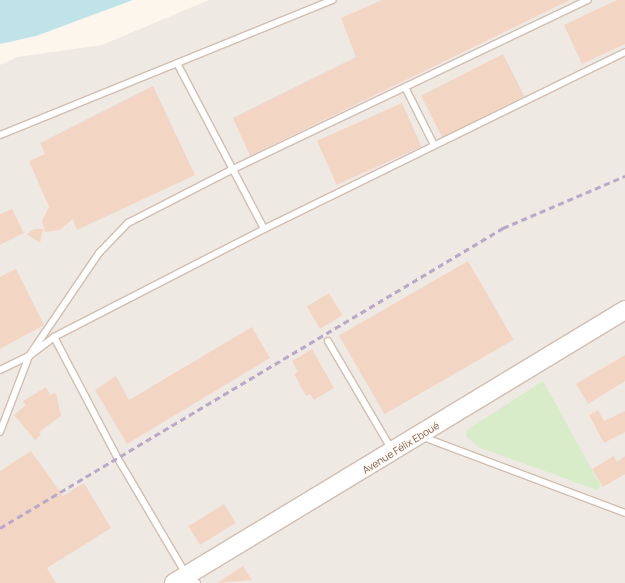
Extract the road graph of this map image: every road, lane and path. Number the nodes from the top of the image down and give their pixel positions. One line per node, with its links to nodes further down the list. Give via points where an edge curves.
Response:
1 (334, 0): 4 (lane)
2 (587, 0): 5 (lane)
3 (625, 52): 7 (lane)
4 (178, 65): 6 (lane); 8 (lane)
5 (405, 87): 7 (lane); 8 (lane)
6 (0, 135)
7 (434, 145): 9 (lane)
8 (231, 170): 9 (lane); 13 (lane, via 128,224 99,253)
9 (264, 229): 11 (lane)
10 (625, 310): 16 (street, Avenue Félix Eboué)
11 (54, 338): 13 (lane); 19 (lane)
12 (328, 341): 17 (lane)
13 (29, 356): 14 (lane); 15 (lane)
14 (0, 370)
15 (0, 432)
16 (420, 436): 17 (street, Avenue Félix Eboué); 18 (lane)
17 (394, 453): 19 (street, Avenue Félix Eboué)
18 (625, 513)
19 (187, 581)

